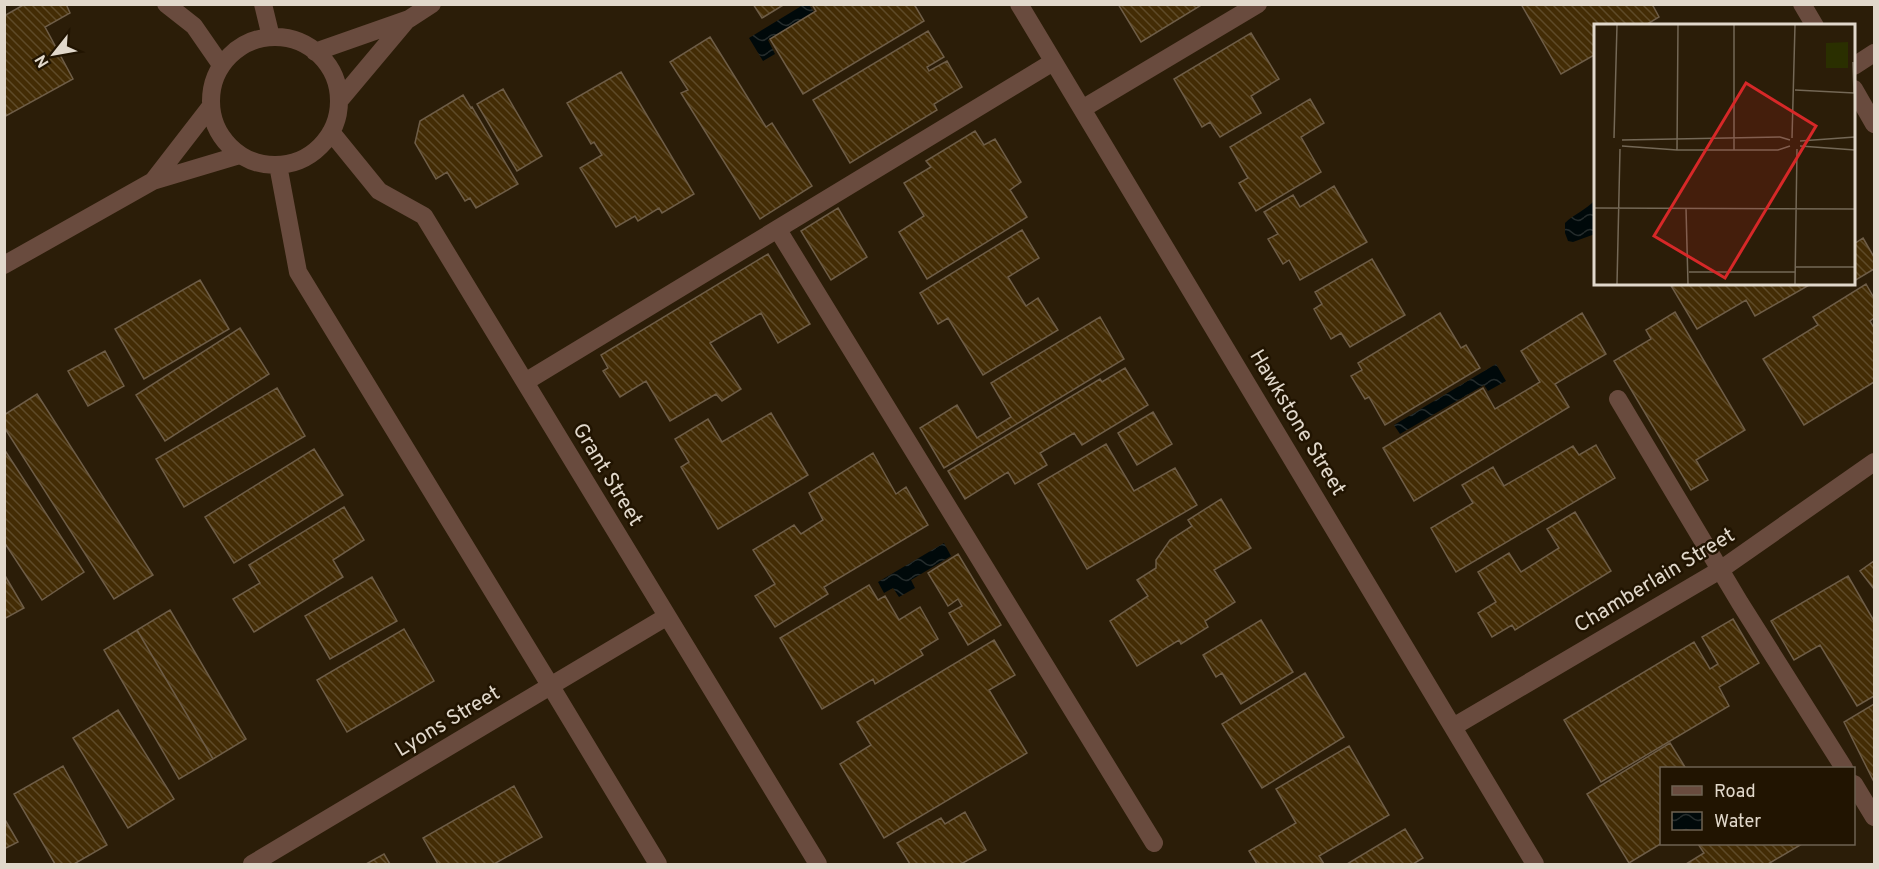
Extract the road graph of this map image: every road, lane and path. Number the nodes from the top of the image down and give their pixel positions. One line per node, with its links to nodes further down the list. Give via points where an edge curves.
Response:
1 (166, 4): 13 (street, via 194,26)
2 (263, 4): 9 (street)
3 (432, 4): 7 (street)
4 (1019, 4): 12 (street, Hawkstone Street)
5 (1258, 4): 18 (street)
6 (1802, 4): 8 (street)
7 (409, 19): 10 (street); 16 (street)
8 (1814, 24)
9 (271, 37): 10 (street, via 302,43); 13 (street, via 252,41)
10 (315, 52): 16 (street, via 328,65)
11 (1875, 53): 14 (street)
12 (1053, 62): 18 (street, Hawkstone Street); 24 (street)
13 (221, 65): 17 (street, via 213,85)
14 (1855, 65)
15 (1855, 91): 19 (street)
16 (339, 101): 20 (street)
17 (211, 106): 21 (street, via 215,125 225,142); 23 (street)
18 (1082, 108): 32 (street, Hawkstone Street)
19 (1875, 124)
20 (331, 132): 22 (street, via 318,149 299,161); 26 (street, Grant Street, via 379,191 424,216)
21 (240, 155): 22 (street, via 258,163); 23 (street)
22 (278, 165): 31 (street, via 298,272)
23 (153, 181): 25 (street)
24 (778, 230): 26 (street); 36 (street)
25 (4, 265)
26 (525, 382): 30 (street, Grant Street)
27 (1618, 399): 29 (street)
28 (1875, 462): 29 (street, Chamberlain Street)
29 (1720, 570): 32 (street, Chamberlain Street); 33 (street)
30 (666, 616): 31 (street, Lyons Street); 39 (street, Grant Street)
31 (550, 685): 37 (street, Lyons Street); 38 (street)
32 (1453, 727): 40 (street, Hawkstone Street)
33 (1843, 767)
34 (1855, 786): 35 (street)
35 (1875, 817)
36 (1154, 843)
37 (252, 864)
38 (658, 864)
39 (818, 864)
40 (1535, 864)

